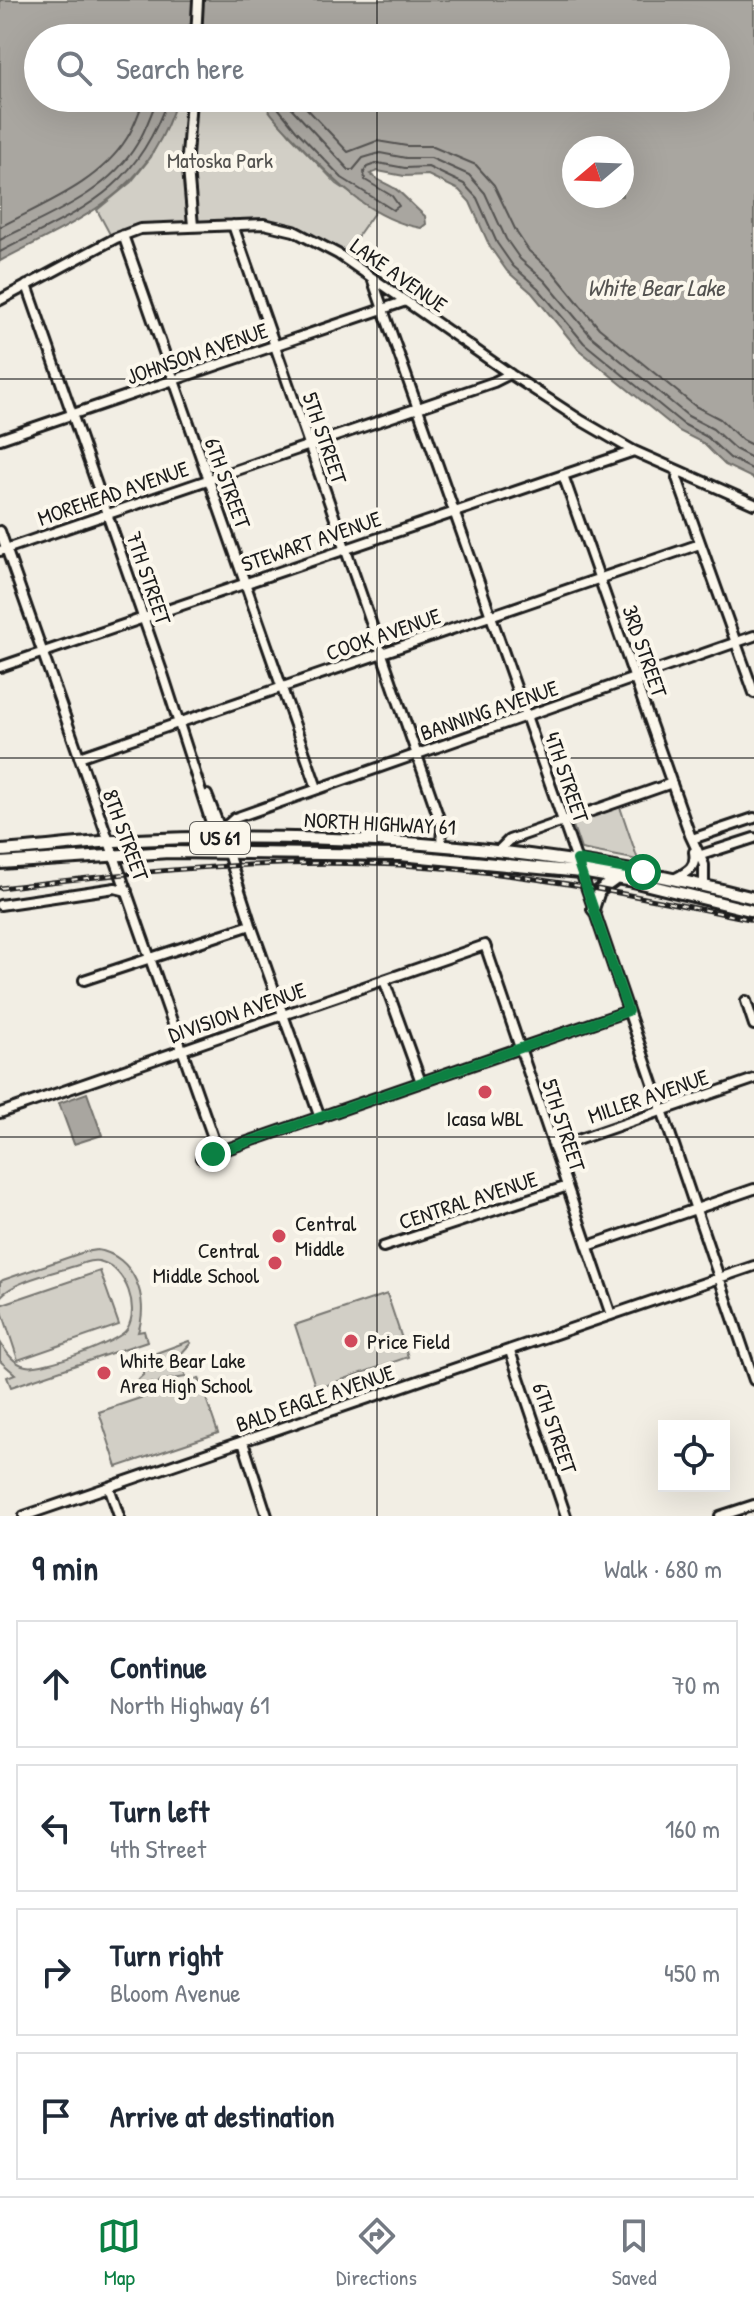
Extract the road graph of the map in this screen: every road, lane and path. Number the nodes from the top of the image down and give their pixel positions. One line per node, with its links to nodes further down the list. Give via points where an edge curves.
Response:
1 (198, 0): 2 (street)
2 (197, 24)
3 (190, 112): 5 (street, via 187,157)
4 (233, 225): 5 (street, LAKE AVENUE); 7 (street, LAKE AVENUE, via 264,224 304,234); 12 (street, 5TH STREET)
5 (193, 226): 6 (street, LAKE AVENUE)
6 (123, 235): 8 (street, LAKE AVENUE); 14 (street, 6TH STREET)
7 (372, 278): 10 (street, LAKE AVENUE); 11 (street, 4TH STREET)
8 (27, 285): 9 (street, LAKE AVENUE); 16 (street, 7TH STREET)
9 (0, 300)
10 (406, 301): 11 (street, JOHNSON AVENUE); 13 (street, LAKE AVENUE)
11 (383, 310): 12 (street, JOHNSON AVENUE); 15 (street, 4TH STREET)
12 (274, 345): 14 (street, JOHNSON AVENUE); 18 (street, 5TH STREET)
13 (510, 374): 15 (street, MOREHEAD AVENUE); 19 (street, LAKE AVENUE)
14 (172, 380): 16 (street, JOHNSON AVENUE); 22 (street, 6TH STREET)
15 (418, 407): 18 (street, MOREHEAD AVENUE); 24 (street, 4TH STREET)
16 (72, 415): 17 (street, JOHNSON AVENUE); 25 (street, 7TH STREET)
17 (0, 439)
18 (309, 446): 22 (street, MOREHEAD AVENUE); 29 (street, 5TH STREET)
19 (634, 451): 20 (street, LAKE AVENUE); 21 (street, STEWART AVENUE)
20 (678, 471): 23 (street, LAKE AVENUE); 27 (street)
21 (563, 475): 24 (street, STEWART AVENUE); 30 (street, 3RD STREET)
22 (208, 480): 25 (street, MOREHEAD AVENUE); 31 (street, 6TH STREET)
23 (754, 504)
24 (454, 511): 29 (street, STEWART AVENUE); 32 (street, 4TH STREET)
25 (107, 515): 28 (street, MOREHEAD AVENUE); 33 (street, 7TH STREET)
26 (0, 531): 28 (street, 8TH STREET)
27 (700, 544): 30 (street, COOK AVENUE); 35 (street)
28 (3, 550): 36 (street, 8TH STREET)
29 (346, 550): 31 (street, STEWART AVENUE); 37 (street, 5TH STREET)
30 (600, 578): 32 (street, COOK AVENUE); 39 (street, 3RD STREET)
31 (245, 582): 33 (street, STEWART AVENUE); 40 (street, 6TH STREET)
32 (491, 615): 37 (street, COOK AVENUE); 42 (street, 4TH STREET)
33 (144, 618): 36 (street, STEWART AVENUE); 43 (street, 7TH STREET)
34 (754, 636): 35 (street, BANNING AVENUE)
35 (736, 642): 39 (street, BANNING AVENUE); 41 (street)
36 (42, 652): 38 (street, STEWART AVENUE); 45 (street, 8TH STREET)
37 (382, 654): 40 (street, COOK AVENUE); 44 (street, 5TH STREET)
38 (0, 667)
39 (635, 679): 42 (street, BANNING AVENUE); 46 (street, 3RD STREET)
40 (281, 687): 43 (street, COOK AVENUE); 47 (street, 6TH STREET)
41 (754, 693)
42 (526, 716): 44 (street, BANNING AVENUE); 52 (street, 4TH STREET)
43 (180, 723): 45 (street, COOK AVENUE); 48 (street, 7TH STREET)
44 (417, 754): 47 (street, BANNING AVENUE); 57 (street, 5TH STREET, via 442,827)
45 (79, 757): 56 (street, 8TH STREET)
46 (672, 783): 52 (street); 55 (street, 3RD STREET)
47 (317, 788): 50 (street, BANNING AVENUE)
48 (203, 792): 49 (street, 7TH STREET); 53 (street, 7TH STREET)
49 (215, 813): 50 (street); 53 (street, 7TH STREET)
50 (235, 818): 53 (street)
51 (754, 818): 55 (street)
52 (563, 820): 58 (street, via 509,840); 64 (street, 4TH STREET)
53 (221, 837): 56 (main road, NORTH HIGHWAY 61 / US 61); 57 (main road, NORTH HIGHWAY 61 / US 61); 60 (street, 7TH STREET)
54 (754, 838): 63 (street)
55 (692, 839): 63 (street, 3RD STREET)
56 (109, 841): 59 (main road, NORTH HIGHWAY 61 / US 61); 61 (street, 8TH STREET)
57 (441, 845): 58 (main road, NORTH HIGHWAY 61 / US 61); 62 (main road)
58 (499, 850): 64 (main road, NORTH HIGHWAY 61 / US 61)
59 (0, 851)
60 (227, 852): 61 (main road, NORTH HIGHWAY 61 / US 61); 62 (main road, NORTH HIGHWAY 61 / US 61); 76 (street, 7TH STREET)
61 (115, 855): 65 (main road, NORTH HIGHWAY 61 / US 61); 70 (street, 8TH STREET)
62 (426, 856): 66 (main road, NORTH HIGHWAY 61 / US 61)
63 (698, 857): 68 (street, via 691,870); 69 (street, 3RD STREET)
64 (577, 860): 66 (street, 4TH STREET); 68 (main road, NORTH HIGHWAY 61 / US 61)
65 (0, 863)
66 (581, 872): 67 (main road, NORTH HIGHWAY 61 / US 61); 74 (street, 4TH STREET)
67 (617, 878): 71 (main road, NORTH HIGHWAY 61 / US 61); 74 (main road, via 599,891)
68 (674, 879): 69 (main road, NORTH HIGHWAY 61 / US 61)
69 (704, 885): 71 (main road); 72 (main road, NORTH HIGHWAY 61 / US 61)
70 (127, 891): 73 (street, via 115,888); 78 (street, 8TH STREET)
71 (687, 894): 75 (main road, NORTH HIGHWAY 61 / US 61)
72 (754, 898)
73 (0, 905)
74 (593, 909): 82 (street, 4TH STREET)
75 (754, 911)
76 (251, 925): 78 (street); 83 (street, 7TH STREET)
77 (485, 945): 80 (street, DIVISION AVENUE); 85 (street, 5TH STREET)
78 (150, 958): 79 (street); 86 (street, 8TH STREET)
79 (84, 980)
80 (384, 980): 83 (street, DIVISION AVENUE); 88 (street)
81 (746, 1001): 84 (street)
82 (628, 1011): 85 (street); 89 (street, 4TH STREET)
83 (284, 1015): 86 (street, DIVISION AVENUE); 91 (street, 7TH STREET)
84 (754, 1025)
85 (520, 1048): 88 (street); 92 (street, 5TH STREET)
86 (183, 1050): 90 (street, DIVISION AVENUE); 93 (street, 8TH STREET)
87 (754, 1079): 89 (street, MILLER AVENUE)
88 (421, 1082): 91 (street)
89 (662, 1109): 92 (street, MILLER AVENUE); 97 (street, 4TH STREET)
90 (0, 1113)
91 (320, 1118): 93 (street)
92 (554, 1148): 95 (street, 5TH STREET)
93 (218, 1152): 94 (street)
94 (201, 1158)
95 (565, 1187): 98 (street, 5TH STREET); 99 (street, CENTRAL AVENUE)
96 (754, 1189): 97 (street)
97 (695, 1209): 98 (street); 101 (street, 4TH STREET)
98 (588, 1246): 102 (street, 5TH STREET)
99 (383, 1247)
100 (754, 1266): 101 (street, BALD EAGLE AVENUE)
101 (719, 1278): 102 (street, BALD EAGLE AVENUE); 104 (street, 4TH STREET)
102 (611, 1315): 103 (street, BALD EAGLE AVENUE)
103 (510, 1351): 105 (street, BALD EAGLE AVENUE); 111 (street, 6TH STREET)
104 (754, 1380)
105 (243, 1442): 106 (street, BALD EAGLE AVENUE); 110 (street)
106 (109, 1487): 108 (street, BALD EAGLE AVENUE); 109 (street)
107 (754, 1505): 112 (street)
108 (24, 1516)
109 (119, 1516)
110 (267, 1516)
111 (566, 1516)
112 (720, 1516)

